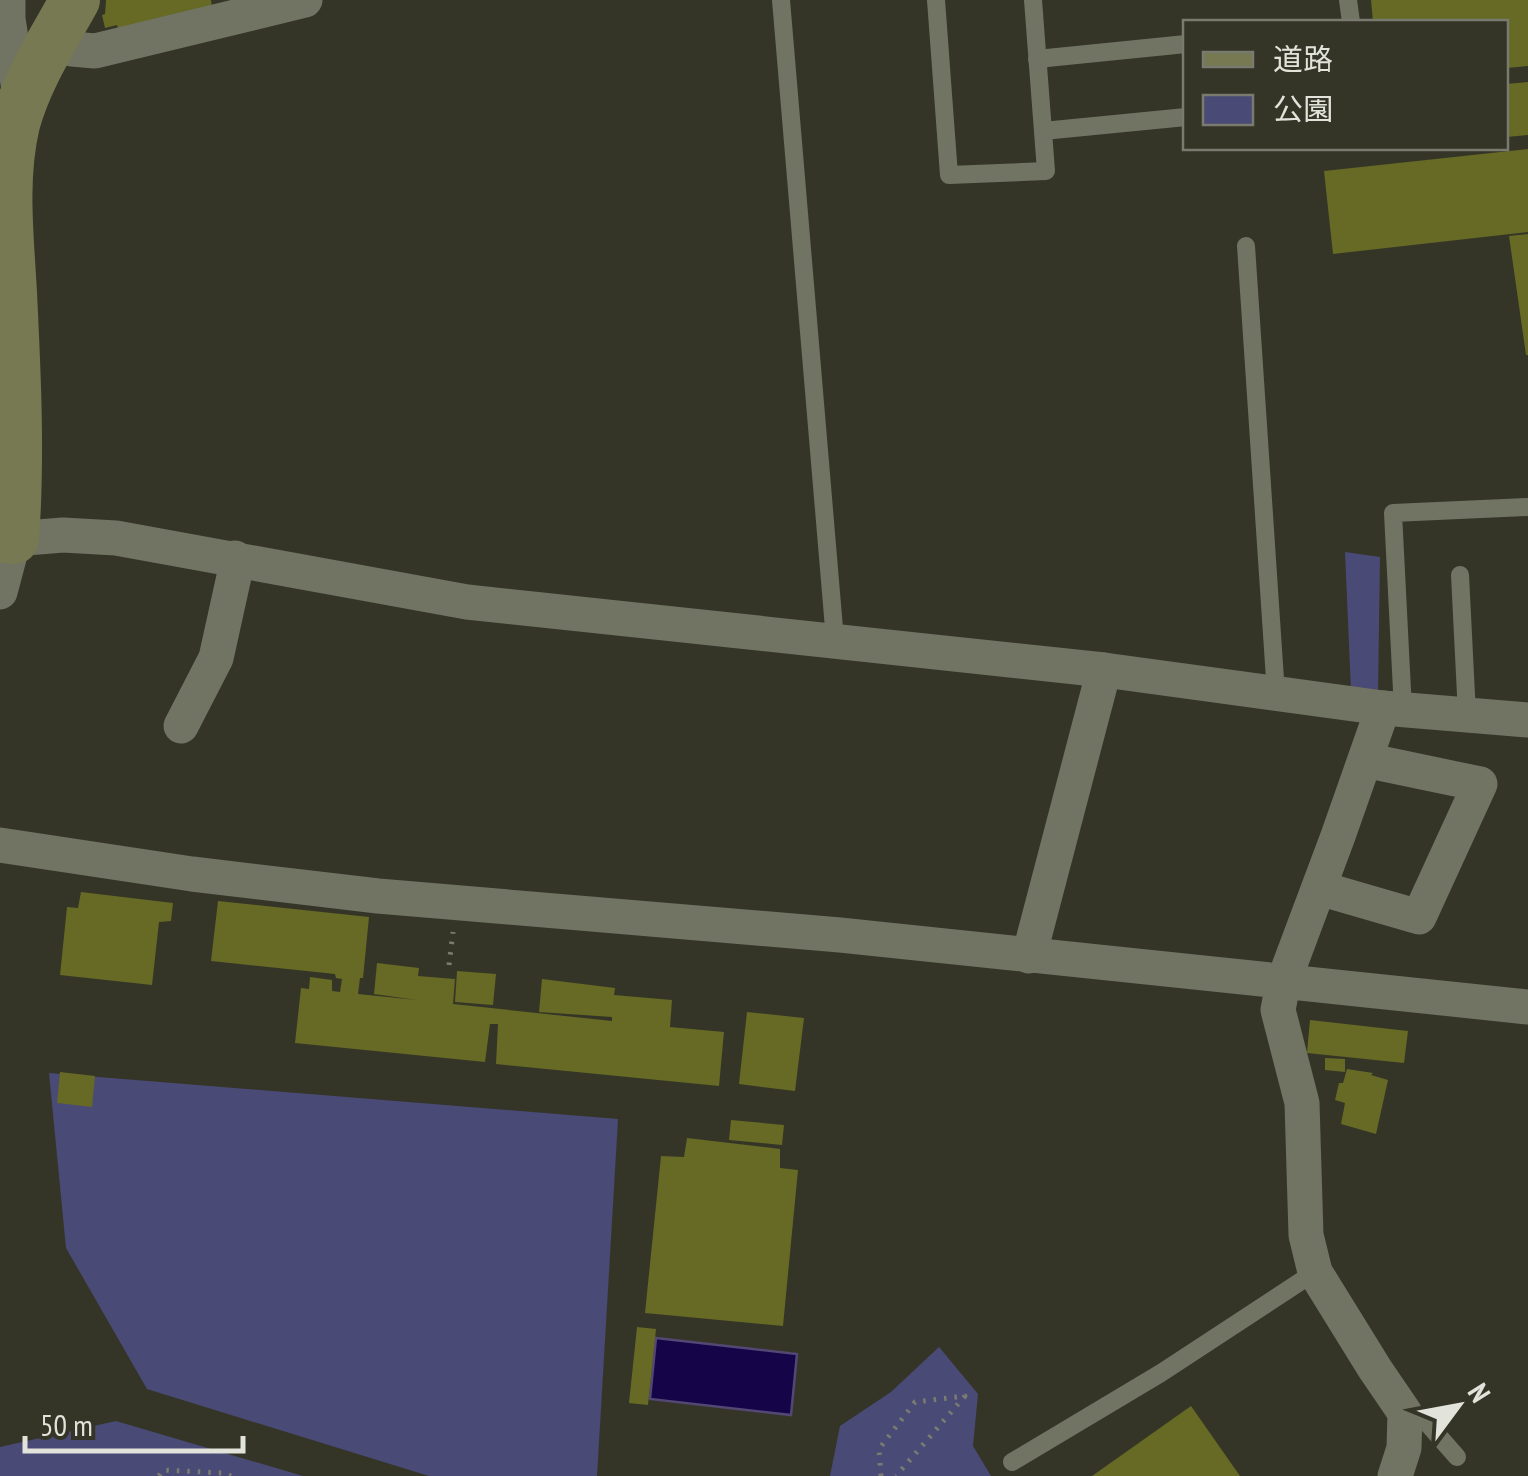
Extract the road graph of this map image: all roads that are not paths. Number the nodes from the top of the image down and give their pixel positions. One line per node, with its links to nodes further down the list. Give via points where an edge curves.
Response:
1 (8, 0): 9 (street)
2 (305, 0): 6 (street, via 95,52 72,49)
3 (781, 0): 18 (lane)
4 (936, 0): 11 (lane, via 949,175 1046,170)
5 (1033, 0): 8 (lane)
6 (64, 20): 9 (street)
7 (1183, 44): 8 (lane)
8 (1038, 59): 11 (lane)
9 (22, 104): 14 (street, via 7,198 16,505)
10 (1183, 116): 11 (lane)
11 (1043, 131)
12 (1246, 246): 20 (lane)
13 (1528, 507): 21 (lane, via 1393,513)
14 (7, 538): 15 (street, via 116,538); 17 (street)
15 (235, 558): 18 (street, via 467,602); 24 (street, via 216,658)
16 (1460, 575): 22 (lane)
17 (0, 592)
18 (835, 640): 19 (street)
19 (1104, 670): 20 (street); 28 (street)
20 (1276, 694): 21 (street)
21 (1393, 709): 22 (street); 25 (street)
22 (1467, 714): 23 (street)
23 (1528, 720)
24 (180, 726)
25 (1365, 760): 27 (street); 27 (street, via 1480,784 1420,916)
26 (0, 845): 28 (street, via 378,896)
27 (1319, 888): 29 (street)
28 (1029, 956): 29 (street)
29 (1283, 983): 30 (street); 31 (street, via 1278,1010 1302,1103 1306,1235)
30 (1528, 1007)
31 (1315, 1272): 32 (street); 34 (lane)
32 (1406, 1412): 33 (lane, via 1428,1424); 35 (street)
33 (1458, 1457)
34 (1012, 1462)
35 (1395, 1476)

